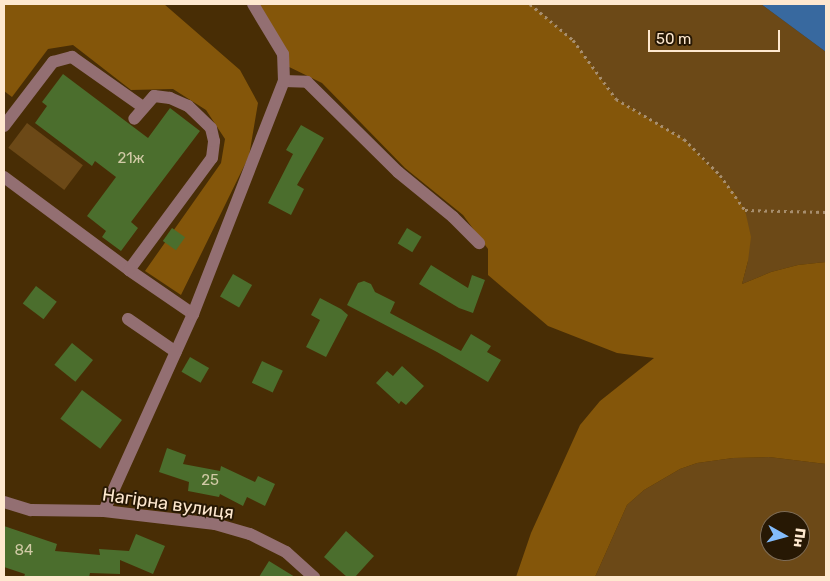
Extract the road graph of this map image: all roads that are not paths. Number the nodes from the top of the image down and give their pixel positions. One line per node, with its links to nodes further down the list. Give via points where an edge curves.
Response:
1 (253, 4): 2 (street, via 283,54)
2 (284, 81): 7 (street, via 307,82 398,172 454,217); 9 (street)
3 (143, 107): 4 (street); 5 (street, via 72,57 53,62); 8 (street, via 154,96 170,98 188,106 211,128 214,141 212,158)
4 (134, 120)
5 (4, 126)
6 (4, 177): 8 (street)
7 (479, 243)
8 (129, 270): 9 (street)
9 (193, 314): 11 (street)
10 (128, 319): 11 (street)
11 (176, 352): 13 (street)
12 (4, 502): 13 (street, Нагірна вулиця, via 31,510)
13 (104, 511): 14 (street, Нагірна вулиця, via 215,524 250,534 286,552)
14 (314, 577)

